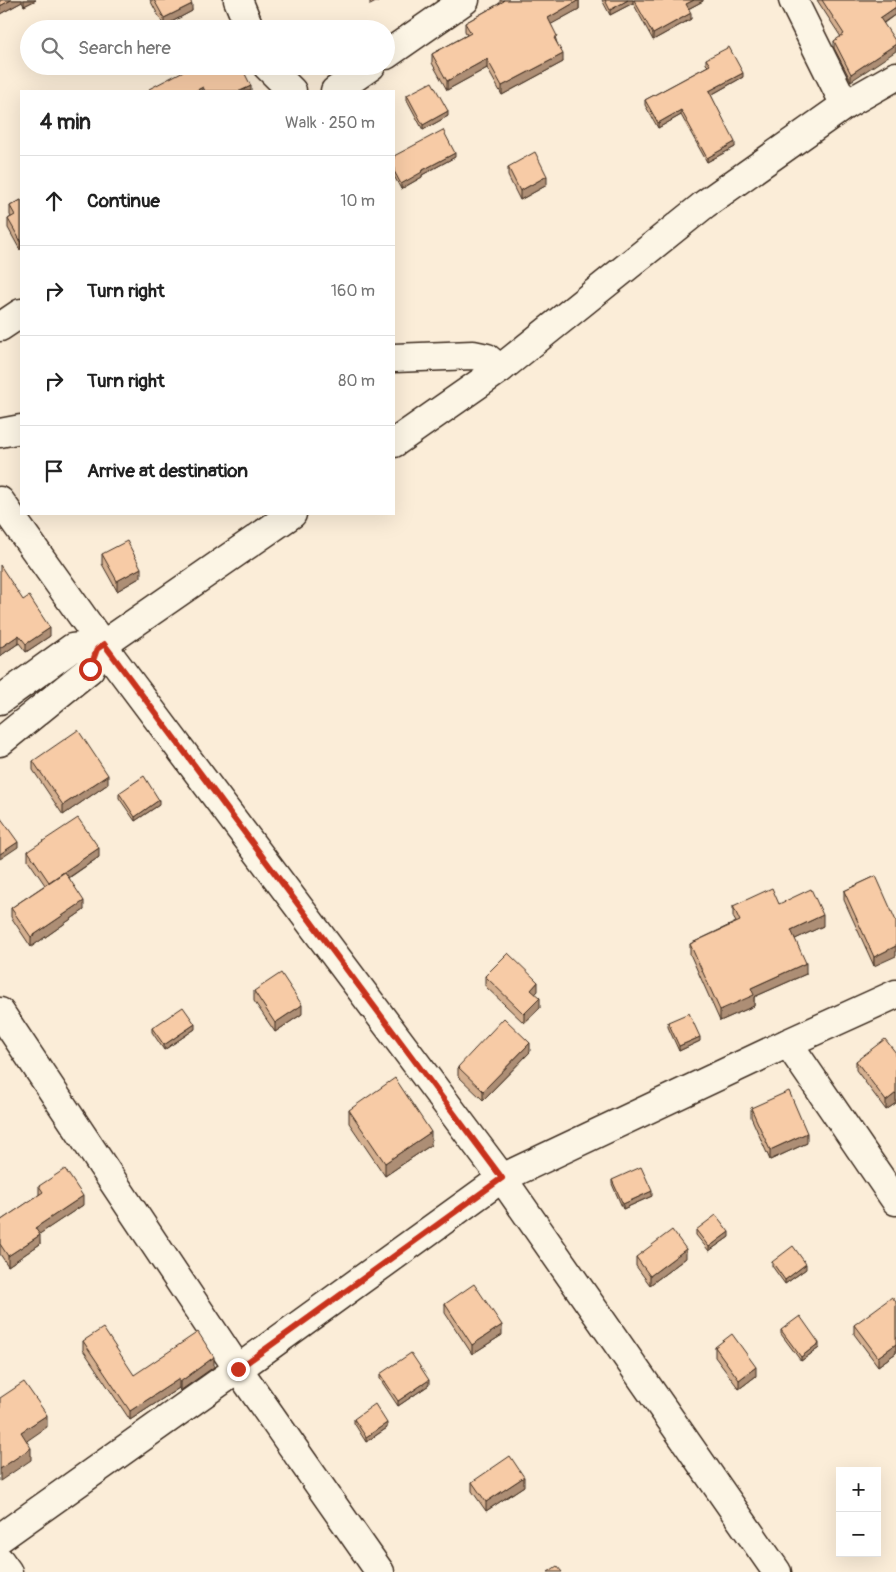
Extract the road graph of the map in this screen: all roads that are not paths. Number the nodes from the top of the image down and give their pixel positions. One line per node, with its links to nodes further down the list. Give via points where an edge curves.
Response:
1 (238, 0): 4 (street)
2 (465, 0): 5 (street)
3 (793, 0): 11 (street)
4 (246, 20)
5 (395, 50)
6 (276, 75): 9 (street)
7 (358, 75): 10 (street)
8 (896, 76): 11 (street)
9 (291, 90)
10 (337, 90)
11 (845, 105): 15 (street, via 706,204)
12 (20, 313): 13 (street)
13 (0, 328)
14 (395, 358): 15 (street, via 473,355 487,358)
15 (500, 369): 18 (street)
16 (20, 429): 17 (street)
17 (0, 433)
18 (395, 442)
19 (0, 501): 21 (street)
20 (291, 515): 21 (street)
21 (100, 647): 22 (street, via 72,648); 23 (street, via 90,669); 27 (street)
22 (0, 700)
23 (0, 742)
24 (896, 994): 26 (street)
25 (0, 1012): 29 (street)
26 (788, 1043): 27 (street); 28 (street)
27 (502, 1178): 29 (street); 34 (street)
28 (896, 1201)
29 (238, 1369): 30 (street); 33 (street)
30 (0, 1538)
31 (0, 1561): 32 (street)
32 (8, 1572)
33 (380, 1572)
34 (777, 1572)

